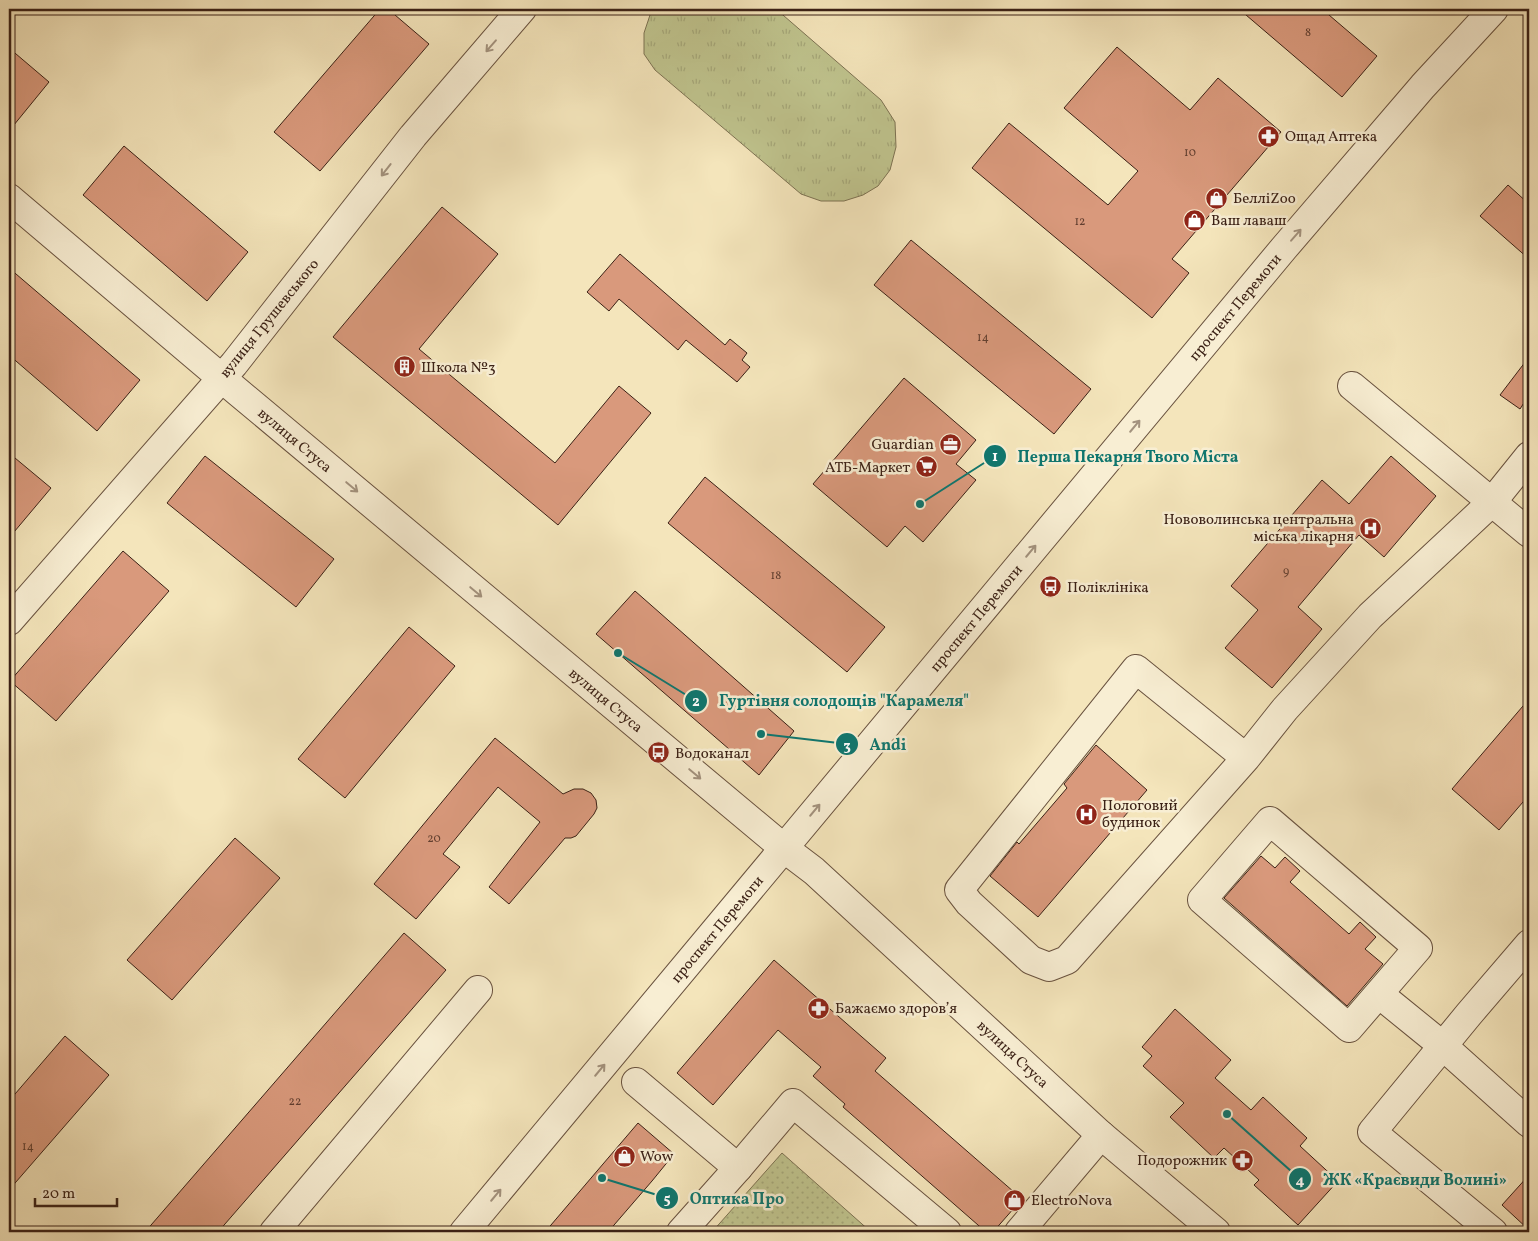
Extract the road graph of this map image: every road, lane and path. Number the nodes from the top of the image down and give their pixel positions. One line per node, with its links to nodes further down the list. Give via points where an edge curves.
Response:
1 (522, 9): 4 (street, вулиця Грушевського, one-way to 4, via 413,136)
2 (1494, 9): 11 (street, проспект Перемоги, one-way to 2, via 1284,248 1423,86)
3 (9, 198): 4 (street, вулиця Стуса)
4 (221, 377): 9 (street, вулиця Грушевського); 11 (street, вулиця Стуса, one-way to 11)
5 (1352, 386): 7 (street)
6 (1529, 456): 7 (street)
7 (1492, 502): 8 (street); 10 (street, via 1370,616)
8 (1529, 533)
9 (9, 621)
10 (1246, 758): 10 (street, via 1067,960 1049,967 1031,960 959,890 1136,669)
11 (785, 849): 18 (street, вулиця Стуса, via 814,871); 21 (street, проспект Перемоги, one-way to 11)
12 (1529, 944): 15 (street)
13 (478, 990): 20 (street)
14 (1379, 994): 14 (street, via 1349,1028 1202,900 1270,821 1418,948); 15 (street)
15 (1443, 1046): 17 (street); 26 (street, via 1372,1132)
16 (636, 1082): 19 (street)
17 (1529, 1123)
18 (1101, 1135): 24 (street); 25 (street, вулиця Стуса)
19 (738, 1168): 22 (street); 23 (street, via 793,1102)
20 (274, 1232)
21 (464, 1232)
22 (681, 1232)
23 (946, 1232)
24 (1019, 1232)
25 (1216, 1232)
26 (1493, 1232)

